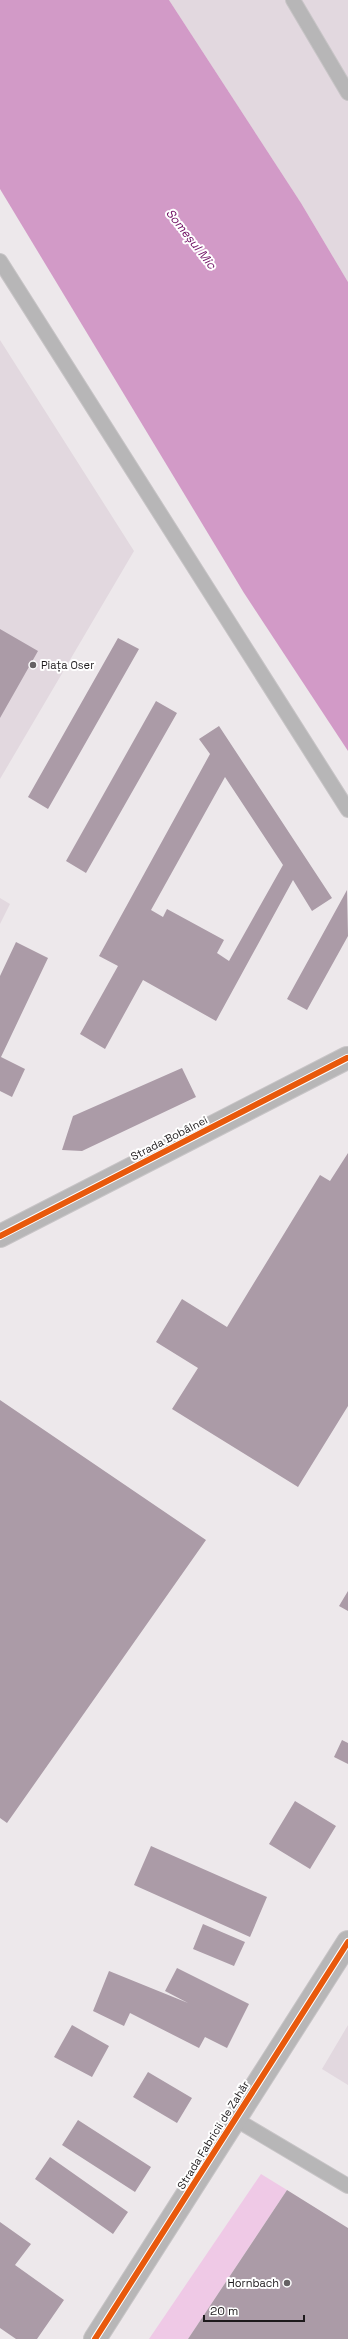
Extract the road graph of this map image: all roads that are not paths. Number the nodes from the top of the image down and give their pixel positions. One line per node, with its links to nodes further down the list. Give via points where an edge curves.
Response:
1 (293, 0): 2 (lane)
2 (348, 93)
3 (0, 261): 4 (lane)
4 (348, 810)
5 (347, 1058): 6 (street, Strada Bobâlnei)
6 (0, 1236)
7 (348, 1942): 8 (street, Strada Fabricii de Zahăr)
8 (235, 2120): 9 (lane); 10 (street, Strada Fabricii de Zahăr)
9 (348, 2186)
10 (95, 2339)

